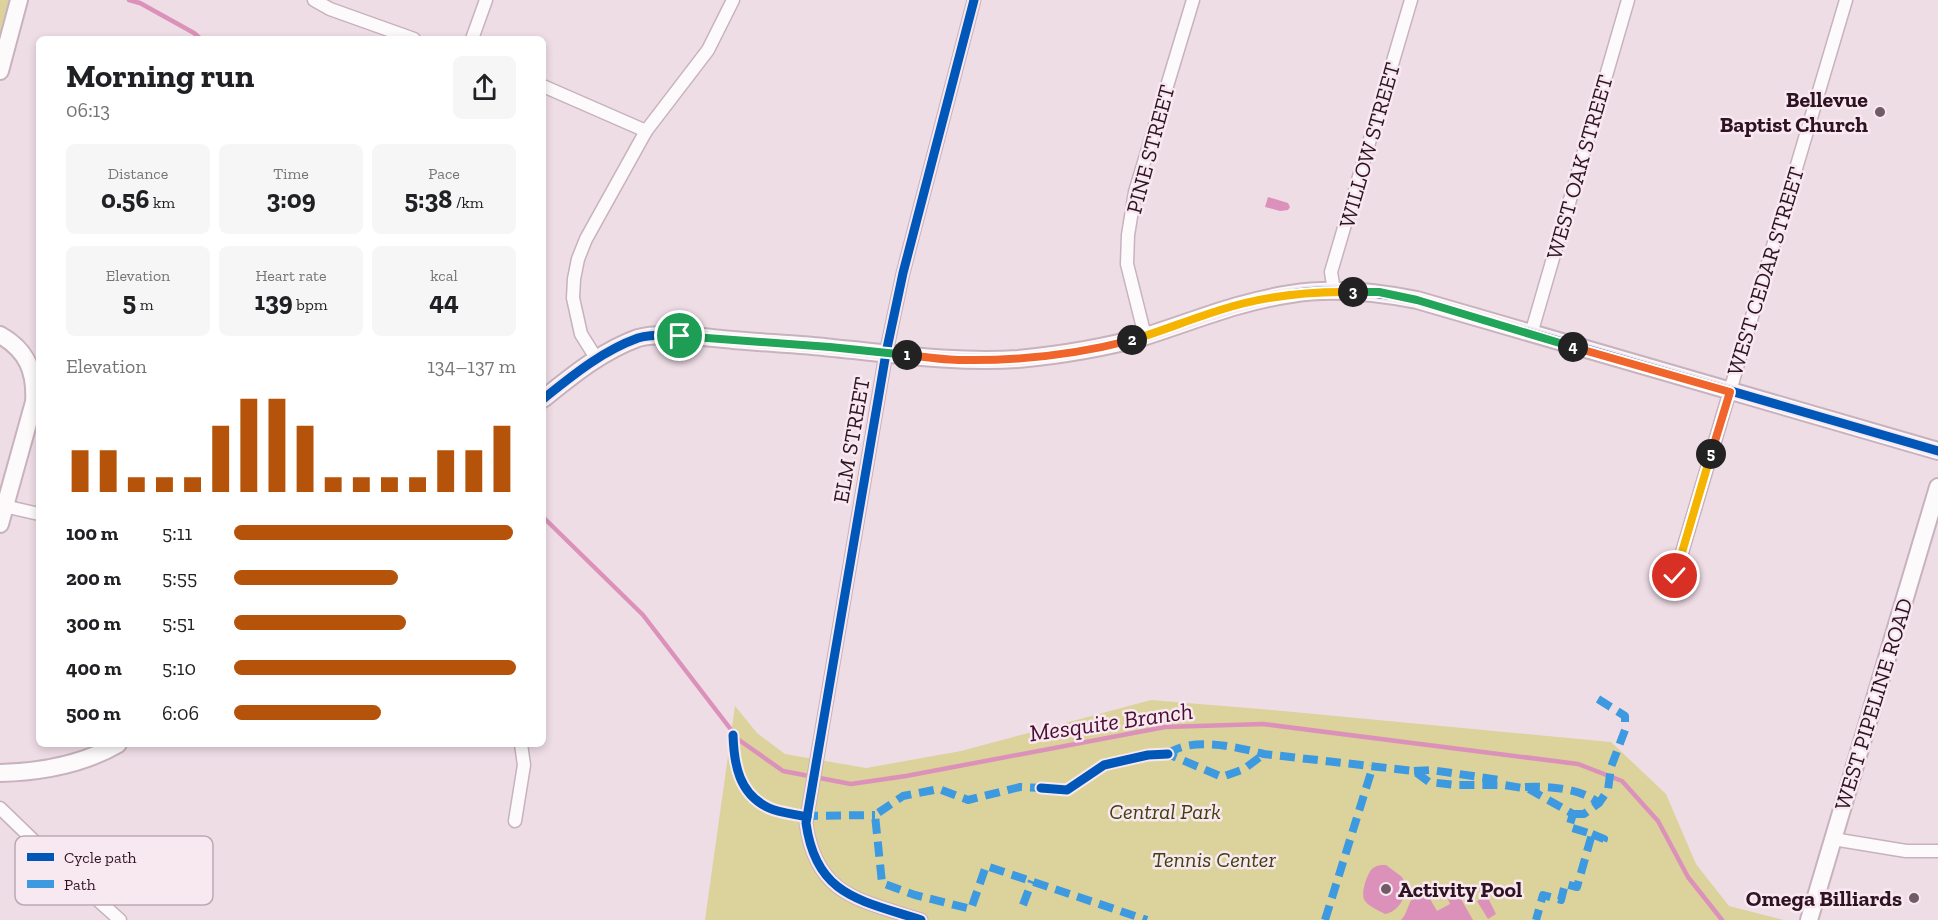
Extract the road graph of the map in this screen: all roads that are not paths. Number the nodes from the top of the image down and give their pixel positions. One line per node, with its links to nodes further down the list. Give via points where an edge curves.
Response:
1 (19, 0): 12 (street)
2 (314, 0): 10 (street)
3 (486, 0): 11 (street)
4 (733, 0): 14 (street, via 708,50)
5 (974, 0): 19 (street, ELM STREET, via 903,273)
6 (1193, 0): 18 (street, PINE STREET, via 1135,192 1128,235 1127,264)
7 (1411, 0): 15 (street, WILLOW STREET, via 1331,272)
8 (1628, 0): 16 (street, WEST OAK STREET)
9 (1846, 0): 21 (street, WEST CEDAR STREET)
10 (406, 36)
11 (473, 36)
12 (0, 71)
13 (546, 87): 14 (street)
14 (646, 131): 20 (street, via 578,259 573,298 581,334)
15 (1334, 291): 16 (street, via 1379,292 1417,300); 18 (street, via 1259,299)
16 (1531, 334): 21 (street)
17 (0, 335): 25 (street, via 10,340 30,366 35,385 34,402)
18 (1145, 336): 19 (street, via 1051,356 1016,359 961,360)
19 (886, 354): 20 (street, via 652,336); 40 (street, ELM STREET, via 806,823 814,856 831,882 870,903)
20 (596, 358): 22 (street)
21 (1730, 392): 23 (street); 28 (street, WEST CEDAR STREET)
22 (546, 397)
23 (1938, 451)
24 (1938, 488): 35 (street, WEST PIPELINE ROAD)
25 (2, 506): 26 (street); 27 (street)
26 (36, 513)
27 (0, 524)
28 (1675, 576)
29 (111, 747): 31 (street, via 53,768)
30 (521, 747): 33 (street, via 524,765)
31 (0, 773)
32 (0, 808): 34 (street)
33 (516, 821)
34 (29, 836)
35 (1833, 839): 36 (street, via 1906,851); 38 (street, WEST PIPELINE ROAD)
36 (1938, 851)
37 (103, 905): 39 (street)
38 (1810, 917)
39 (120, 920)
40 (921, 920)

